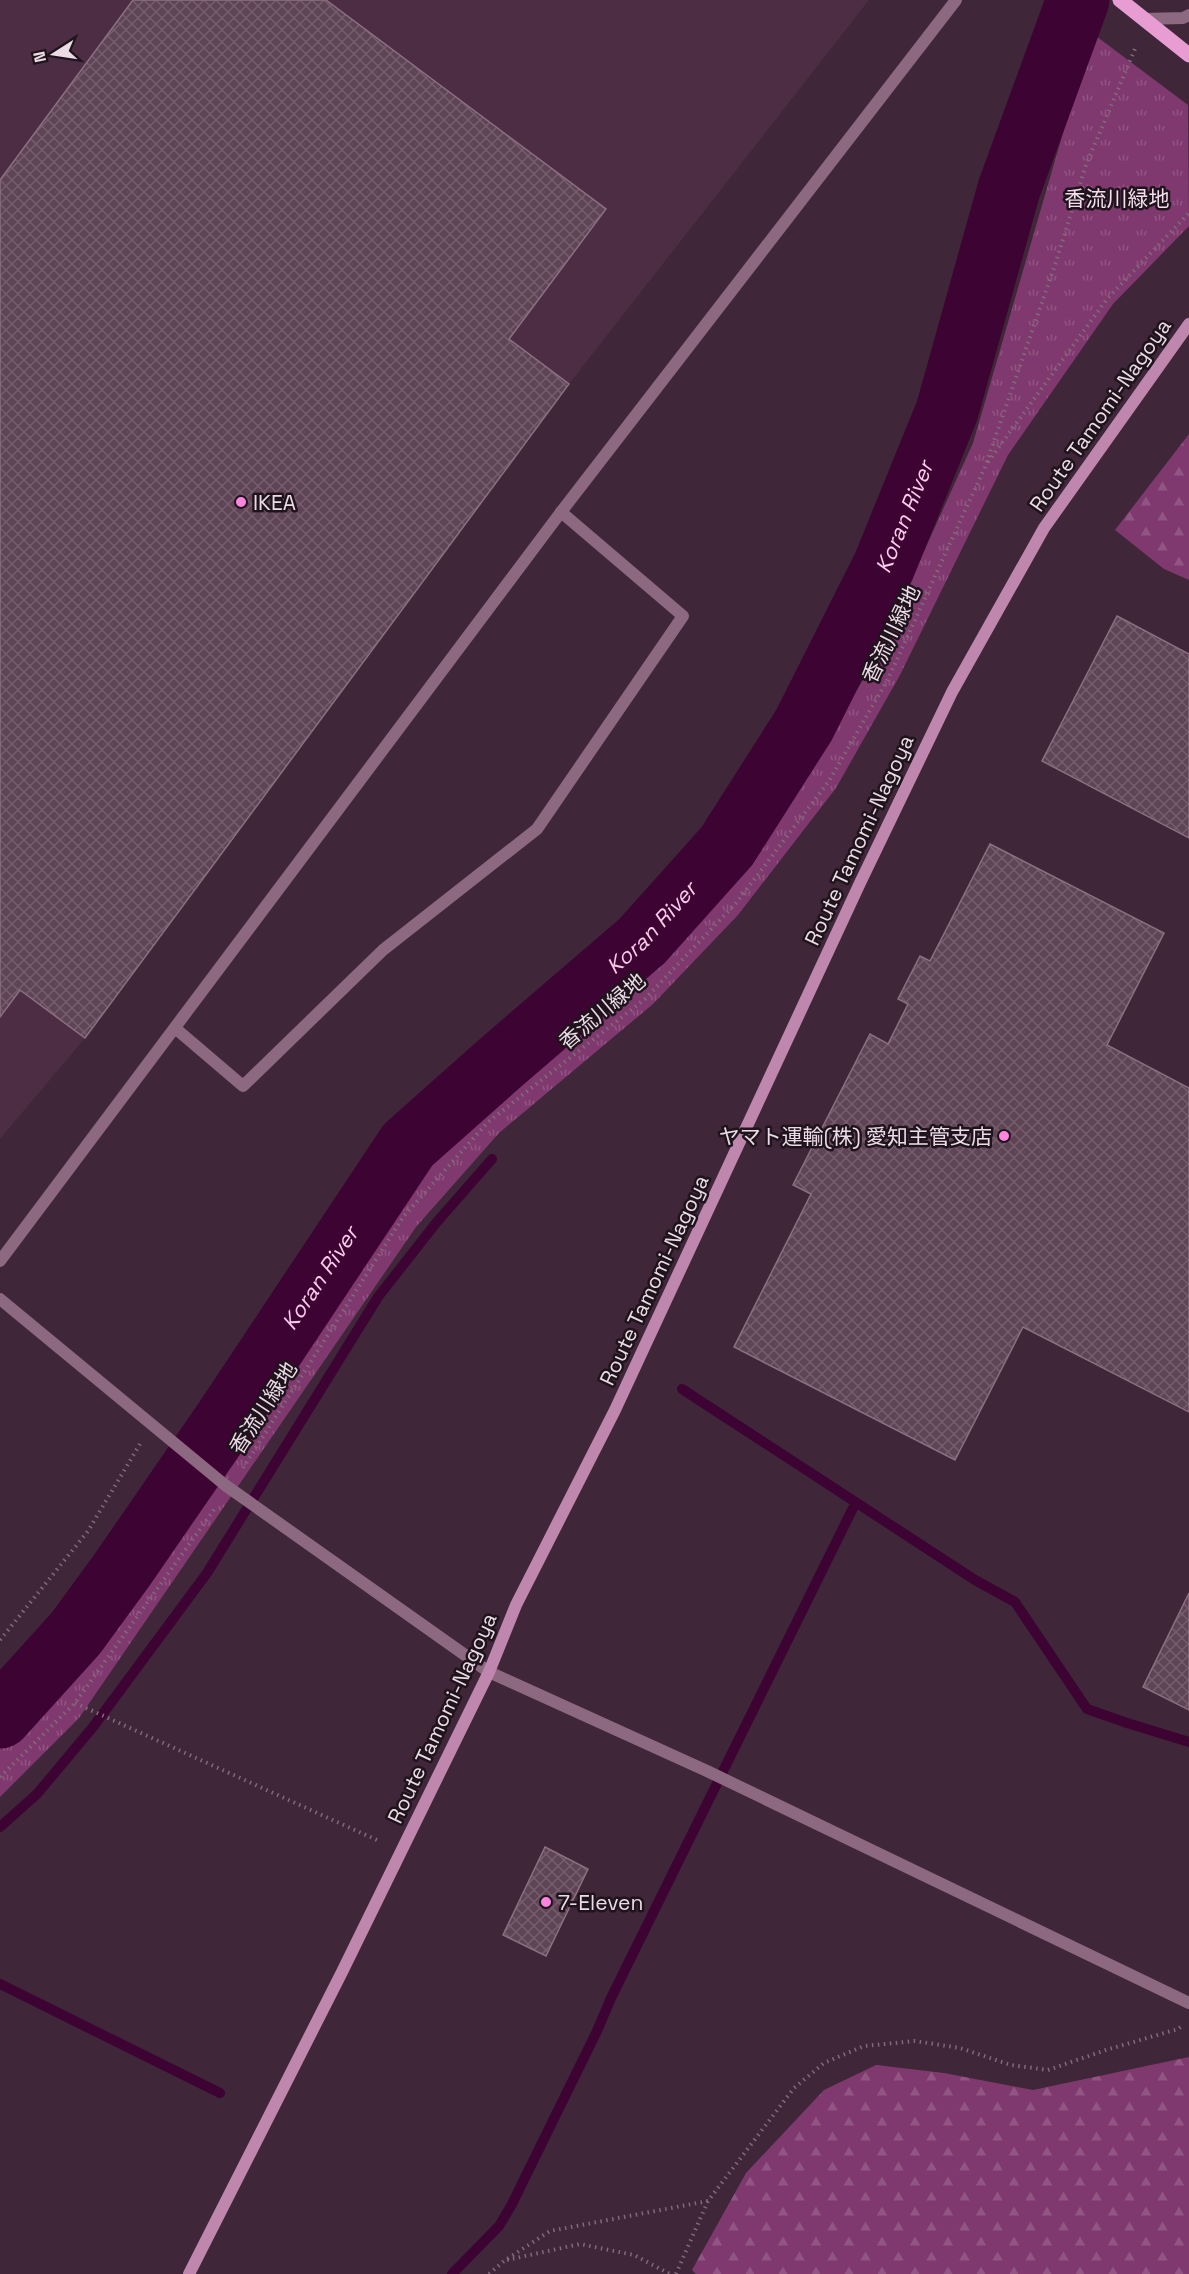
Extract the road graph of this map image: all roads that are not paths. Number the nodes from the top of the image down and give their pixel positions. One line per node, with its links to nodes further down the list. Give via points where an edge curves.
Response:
1 (956, 0): 7 (street)
2 (1120, 0): 4 (main road)
3 (1189, 15): 4 (street)
4 (1143, 19): 5 (main road)
5 (1189, 55)
6 (1189, 324): 11 (main road, Route Tamomi-Nagoya, via 1044,528 952,692 615,1410 516,1605)
7 (561, 512): 8 (street); 8 (street, via 683,615 537,829 383,950 243,1086)
8 (175, 1028): 9 (street)
9 (0, 1262)
10 (0, 1299): 11 (street, via 228,1486)
11 (489, 1672): 12 (street); 13 (main road, Route Tamomi-Nagoya)
12 (1189, 2002)
13 (189, 2274)

